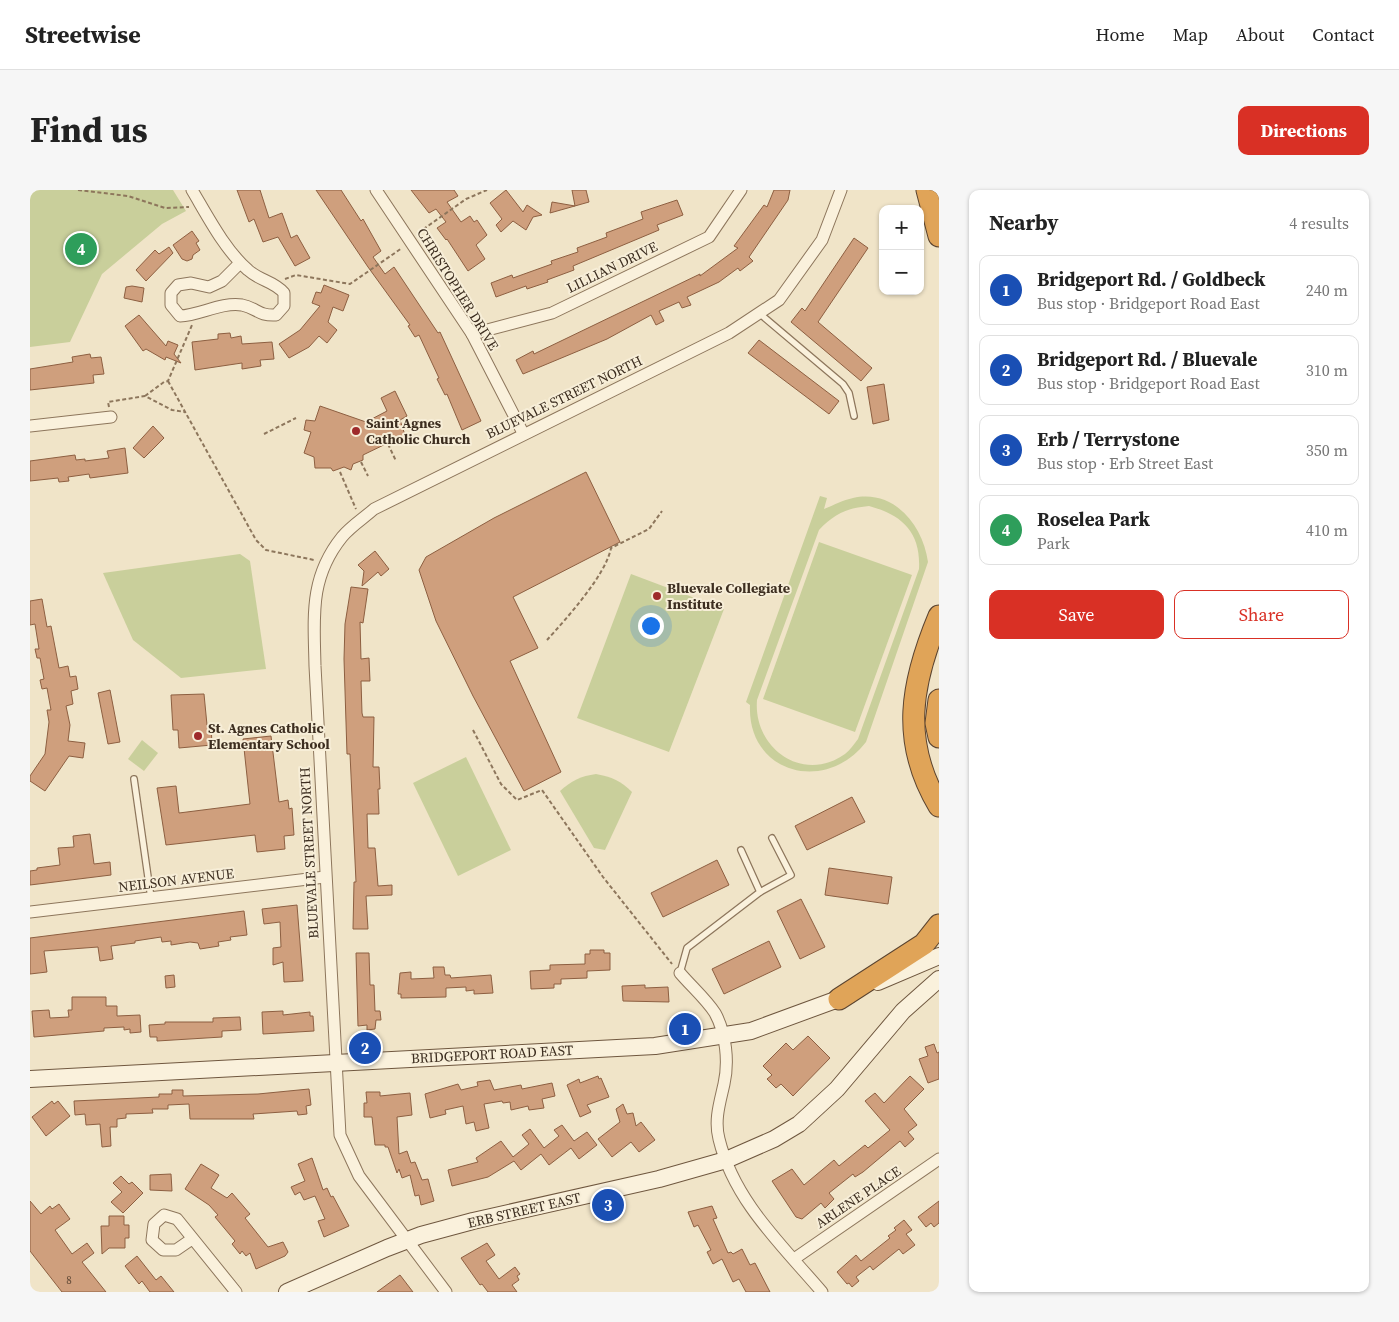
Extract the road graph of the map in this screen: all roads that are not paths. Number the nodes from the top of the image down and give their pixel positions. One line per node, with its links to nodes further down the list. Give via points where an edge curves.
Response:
1 (192, 190): 9 (street)
2 (376, 190): 11 (street, CHRISTOPHER DRIVE)
3 (740, 190): 11 (street, LILLIAN DRIVE, via 709,237 552,313)
4 (841, 190): 10 (street, BLUEVALE STREET NORTH, via 822,240 779,300)
5 (927, 190): 8 (highway)
6 (936, 190): 7 (highway)
7 (939, 198)
8 (939, 236)
9 (240, 263): 9 (street, via 222,281 209,287 178,285 170,293 171,305 180,316 242,305 264,315 276,315 284,306 284,293 277,284 257,278)
10 (759, 313): 12 (lane, via 843,384 849,392); 15 (street, BLUEVALE STREET NORTH, via 729,333)
11 (472, 334): 15 (street, CHRISTOPHER DRIVE)
12 (854, 416)
13 (110, 417): 14 (street)
14 (30, 426)
15 (523, 433): 23 (street, BLUEVALE STREET NORTH, via 374,509 343,536 325,564 314,604)
16 (939, 616): 20 (highway, via 916,686 912,726 921,768)
17 (939, 700): 18 (highway, via 936,723)
18 (939, 737)
19 (134, 779): 25 (lane)
20 (938, 806)
21 (772, 838): 24 (lane, via 791,874)
22 (741, 850): 24 (lane)
23 (325, 878): 25 (street, NEILSON AVENUE); 33 (street, BLUEVALE STREET NORTH)
24 (760, 892): 29 (lane, via 687,948)
25 (151, 898): 26 (street, NEILSON AVENUE)
26 (30, 912)
27 (939, 925): 31 (highway, via 924,944)
28 (939, 956): 31 (main road, BRIDGEPORT ROAD EAST)
29 (680, 973): 32 (street, via 714,1013)
30 (939, 979): 36 (main road, ERB STREET EAST, via 902,1011 838,1090 799,1124)
31 (838, 999): 32 (main road, BRIDGEPORT ROAD EAST, via 751,1031)
32 (722, 1037): 33 (main road, BRIDGEPORT ROAD EAST, via 655,1046); 36 (street, via 727,1070 716,1121 718,1139)
33 (336, 1062): 34 (main road, BRIDGEPORT ROAD EAST); 38 (street, BLUEVALE STREET NORTH, via 340,1135 359,1176)
34 (30, 1079)
35 (939, 1159): 39 (street, ARLENE PLACE)
36 (726, 1160): 38 (main road, ERB STREET EAST); 39 (street, via 746,1203)
37 (192, 1239): 40 (street)
38 (406, 1240): 41 (main road, ERB STREET EAST); 42 (street, BLUEVALE STREET NORTH)
39 (794, 1259): 43 (street)
40 (236, 1292)
41 (287, 1292)
42 (446, 1292)
43 (822, 1292)

